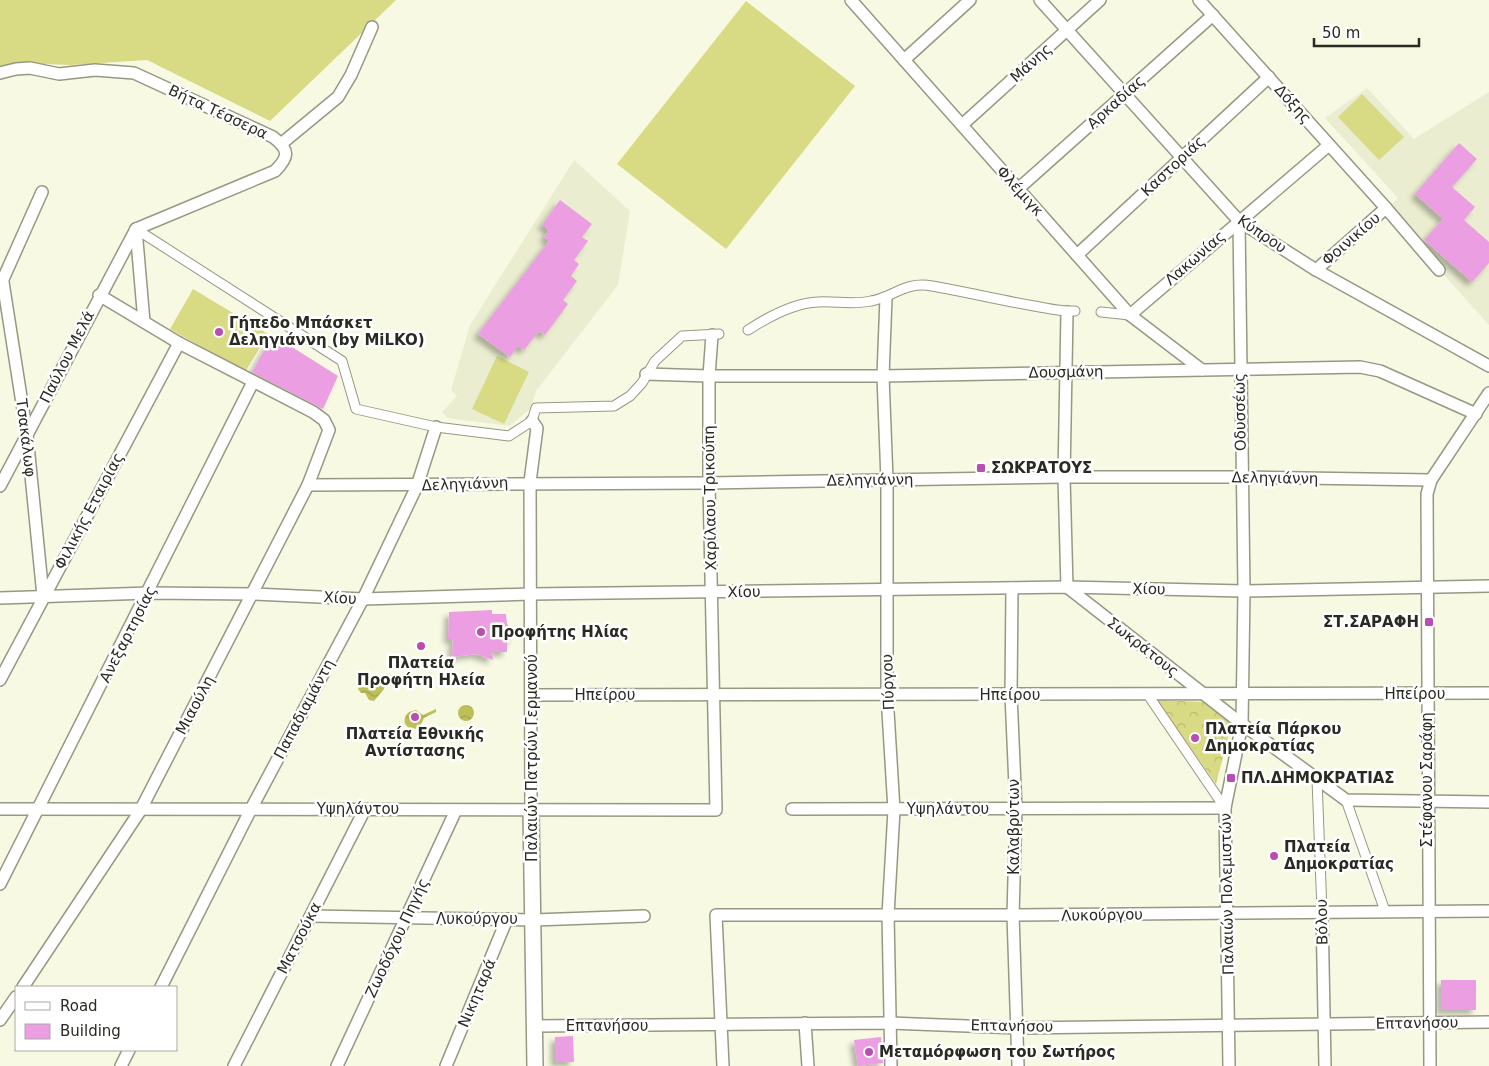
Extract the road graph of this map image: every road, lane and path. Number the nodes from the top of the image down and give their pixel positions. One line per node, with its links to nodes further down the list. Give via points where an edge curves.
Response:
1 (850, 0): 9 (street, Φλέμιγκ)
2 (970, 0): 9 (street)
3 (1040, 0): 8 (street, Κύπρου)
4 (1100, 0): 8 (street, Μάνης)
5 (1199, 0): 6 (street, Δόξης)
6 (1213, 15): 11 (street, Δόξης); 12 (street, Αρκαδίας)
7 (372, 26): 14 (street, via 351,76 338,96)
8 (1067, 30): 12 (street, Κύπρου); 13 (street, Μάνης)
9 (904, 60): 13 (street, Φλέμιγκ)
10 (0, 73): 14 (street, Βήτα Τέσσερα, via 30,68 59,74 95,70 134,73 273,137)
11 (1269, 77): 15 (street, Δόξης); 16 (street, Καστοριάς)
12 (1125, 94): 16 (street, Κύπρου); 17 (street, Αρκαδίας)
13 (962, 125): 17 (street, Φλέμιγκ)
14 (281, 144): 21 (street, Βήτα Τέσσερα, via 286,152 285,160 274,171)
15 (1329, 145): 19 (street, Δόξης); 20 (street, Λακωνίας)
16 (1182, 158): 20 (street, Κύπρου); 22 (street, Καστοριάς)
17 (1018, 189): 22 (street, Φλέμιγκ)
18 (42, 192): 25 (street)
19 (1386, 208): 23 (street, Φοινικίου); 24 (street, Δόξης)
20 (1239, 221): 23 (street, Κύπρου); 30 (street, Λακωνίας); 37 (street, Οδυσσέως)
21 (136, 229): 26 (street, Παύλου Μελά); 31 (street); 46 (street, via 342,361 356,409)
22 (1077, 255): 30 (street, Φλέμιγκ)
23 (1316, 270): 35 (street, Κύπρου)
24 (1439, 270)
25 (1, 283): 47 (street, Τσακάλωφ)
26 (99, 295): 31 (street); 47 (street, Παύλου Μελά)
27 (886, 298): 28 (street, via 911,286 930,286); 32 (street, via 868,302 817,302 794,307 768,317); 41 (street, Πύργου)
28 (1071, 312): 38 (street)
29 (1101, 312): 30 (street)
30 (1130, 315): 36 (street, Φλέμιγκ)
31 (144, 322): 34 (street)
32 (748, 330)
33 (716, 334): 39 (street, via 682,336); 40 (street, Χαρίλαου Τρικούπη)
34 (179, 343): 42 (street); 67 (street, Φιλικής Εταιρίας)
35 (1489, 366)
36 (1202, 370): 37 (street, Δουσμάνη); 38 (street, Δουσμάνη)
37 (1240, 370): 44 (street, Δουσμάνη, via 1360,367 1380,371); 48 (street, Οδυσσέως)
38 (1064, 372): 41 (street, Δουσμάνη); 49 (street)
39 (646, 374): 40 (street, Δουσμάνη); 45 (street, via 630,396 614,406 536,408)
40 (709, 376): 41 (street, Δουσμάνη); 53 (street, Χαρίλαου Τρικούπη)
41 (883, 376): 50 (street, Πύργου)
42 (253, 382): 54 (street, Μιαούλη, via 324,420 329,430); 64 (street, Ανεξαρτησίας)
43 (1489, 393): 44 (street, Στέφανου Σαράφη)
44 (1476, 414): 51 (street, Στέφανου Σαράφη)
45 (532, 421): 46 (street, via 509,436); 52 (street, Παλαιών Πατρών Γερμανού, via 537,428)
46 (436, 426): 56 (street, Παπαδιαμάντη)
47 (27, 435): 55 (street, Παύλου Μελά); 67 (street, Τσακάλωφ)
48 (1241, 477): 49 (street, Δεληγιάννη); 51 (street, Δεληγιάννη); 62 (street, Οδυσσέως)
49 (1064, 478): 50 (street, Δεληγιάννη); 58 (street)
50 (887, 480): 53 (street, Δεληγιάννη); 61 (street, Πύργου)
51 (1431, 480): 60 (street, Στέφανου Σαράφη, via 1426,494)
52 (530, 482): 53 (street, Δεληγιάννη); 56 (street, Δεληγιάννη); 66 (street, Παλαιών Πατρών Γερμανού)
53 (710, 483): 63 (street, Χαρίλαου Τρικούπη)
54 (308, 484): 56 (street, Δεληγιάννη); 65 (street, Μιαούλη)
55 (0, 486)
56 (417, 486): 69 (street, Παπαδιαμάντη)
57 (1489, 586): 60 (street, Χίου)
58 (1067, 587): 59 (street, Χίου); 62 (street, Χίου); 72 (street, Σωκράτους)
59 (1012, 588): 61 (street, Χίου); 78 (street, Καλαβρύτων)
60 (1427, 588): 62 (street, Χίου); 74 (street, Στέφανου Σαράφη)
61 (886, 589): 63 (street, Χίου); 77 (street, Πύργου)
62 (1244, 590): 73 (street, Οδυσσέως)
63 (711, 592): 66 (street, Χίου); 76 (street, Χαρίλαου Τρικούπη)
64 (149, 593): 65 (street, Χίου); 67 (street, Χίου); 90 (street, Ανεξαρτησίας)
65 (253, 594): 69 (street, Χίου); 95 (street, Μιαούλη)
66 (532, 594): 69 (street, Χίου); 75 (street, Παλαιών Πατρών Γερμανού)
67 (43, 596): 68 (street, Χίου); 70 (street, Φιλικής Εταιρίας)
68 (0, 598)
69 (363, 599): 87 (street, Παπαδιαμάντη)
70 (0, 680)
71 (1489, 693): 74 (street, Ηπείρου)
72 (1206, 694): 73 (street, Ηπείρου); 79 (street, Ηπείρου); 80 (street, Σωκράτους)
73 (1241, 694): 74 (street, Ηπείρου); 80 (street, Παλαιών Πολεμιστών)
74 (1427, 694): 83 (street, Στέφανου Σαράφη)
75 (531, 695): 76 (street, Ηπείρου); 96 (street, Παλαιών Πατρών Γερμανού)
76 (713, 695): 77 (street, Ηπείρου); 92 (street, Χαρίλαου Τρικούπη)
77 (887, 695): 78 (street, Ηπείρου); 94 (street, Πύργου)
78 (1011, 695): 79 (street, Ηπείρου); 89 (street, Καλαβρύτων)
79 (1148, 696): 85 (street)
80 (1242, 724): 81 (street, Σωκράτους); 85 (street, Παλαιών Πολεμιστών)
81 (1317, 779): 82 (street, Σωκράτους); 101 (street, Βόλου)
82 (1346, 800): 83 (street); 98 (street)
83 (1428, 801): 84 (street); 99 (street, Στέφανου Σαράφη)
84 (1489, 802)
85 (1225, 808): 89 (street, Υψηλάντου); 102 (street, Παλαιών Πολεμιστών)
86 (0, 809): 90 (street, Υψηλάντου)
87 (251, 809): 88 (street, Υψηλάντου); 95 (street, Υψηλάντου); 111 (street, Παπαδιαμάντη)
88 (364, 809): 91 (street, Υψηλάντου); 104 (street, Ματσούκα)
89 (1016, 809): 94 (street, Υψηλάντου); 106 (street, Καλαβρύτων)
90 (39, 810): 95 (street, Υψηλάντου); 97 (street, Ανεξαρτησίας)
91 (456, 810): 96 (street, Υψηλάντου); 107 (street, Ζωοδόχου Πηγής)
92 (716, 810): 96 (street, Υψηλάντου)
93 (792, 810): 94 (street, Υψηλάντου)
94 (894, 810): 103 (street, Πύργου)
95 (140, 811): 110 (street, Μιαούλη)
96 (532, 811): 109 (street, Παλαιών Πατρών Γερμανού)
97 (0, 884)
98 (1385, 911): 99 (street, Λυκούργου); 101 (street, Λυκούργου)
99 (1428, 911): 100 (street, Λυκούργου); 117 (street, Στέφανου Σαράφη)
100 (1489, 911)
101 (1322, 912): 102 (street, Λυκούργου); 118 (street, Βόλου)
102 (1226, 914): 106 (street, Λυκούργου); 121 (street, Παλαιών Πολεμιστών)
103 (888, 915): 106 (street, Λυκούργου); 116 (street, Πύργου); 119 (street, Λυκούργου, via 716,916)
104 (311, 916): 107 (street, Λυκούργου); 125 (street, Ματσούκα)
105 (644, 916): 109 (street, Λυκούργου)
106 (1013, 916): 122 (street, Καλαβρύτων)
107 (406, 919): 108 (street, Λυκούργου); 126 (street, Ζωοδόχου Πηγής)
108 (507, 919): 109 (street, Λυκούργου); 127 (street, Νικηταρά)
109 (534, 920): 120 (street, Παλαιών Πατρών Γερμανού)
110 (24, 986)
111 (162, 986)
112 (15, 998): 113 (street)
113 (0, 1020)
114 (804, 1022): 116 (street, Επτανήσου); 119 (street, Επτανήσου); 130 (street)
115 (1489, 1022): 117 (street, Επτανήσου)
116 (890, 1023): 122 (street, Επτανήσου); 131 (street, Πύργου)
117 (1429, 1023): 118 (street, Επτανήσου); 135 (street, Στέφανου Σαράφη)
118 (1324, 1024): 121 (street, Επτανήσου); 134 (street, Βόλου)
119 (720, 1025): 120 (street, Επτανήσου); 129 (street)
120 (534, 1026): 128 (street, Παλαιών Πατρών Γερμανού)
121 (1229, 1026): 122 (street, Επτανήσου); 133 (street, Παλαιών Πολεμιστών)
122 (1018, 1028): 132 (street, Καλαβρύτων)
123 (129, 1051): 124 (street)
124 (121, 1066)
125 (234, 1066)
126 (338, 1066)
127 (446, 1066)
128 (535, 1066)
129 (723, 1066)
130 (808, 1066)
131 (891, 1066)
132 (1018, 1066)
133 (1229, 1066)
134 (1325, 1066)
135 (1430, 1066)

